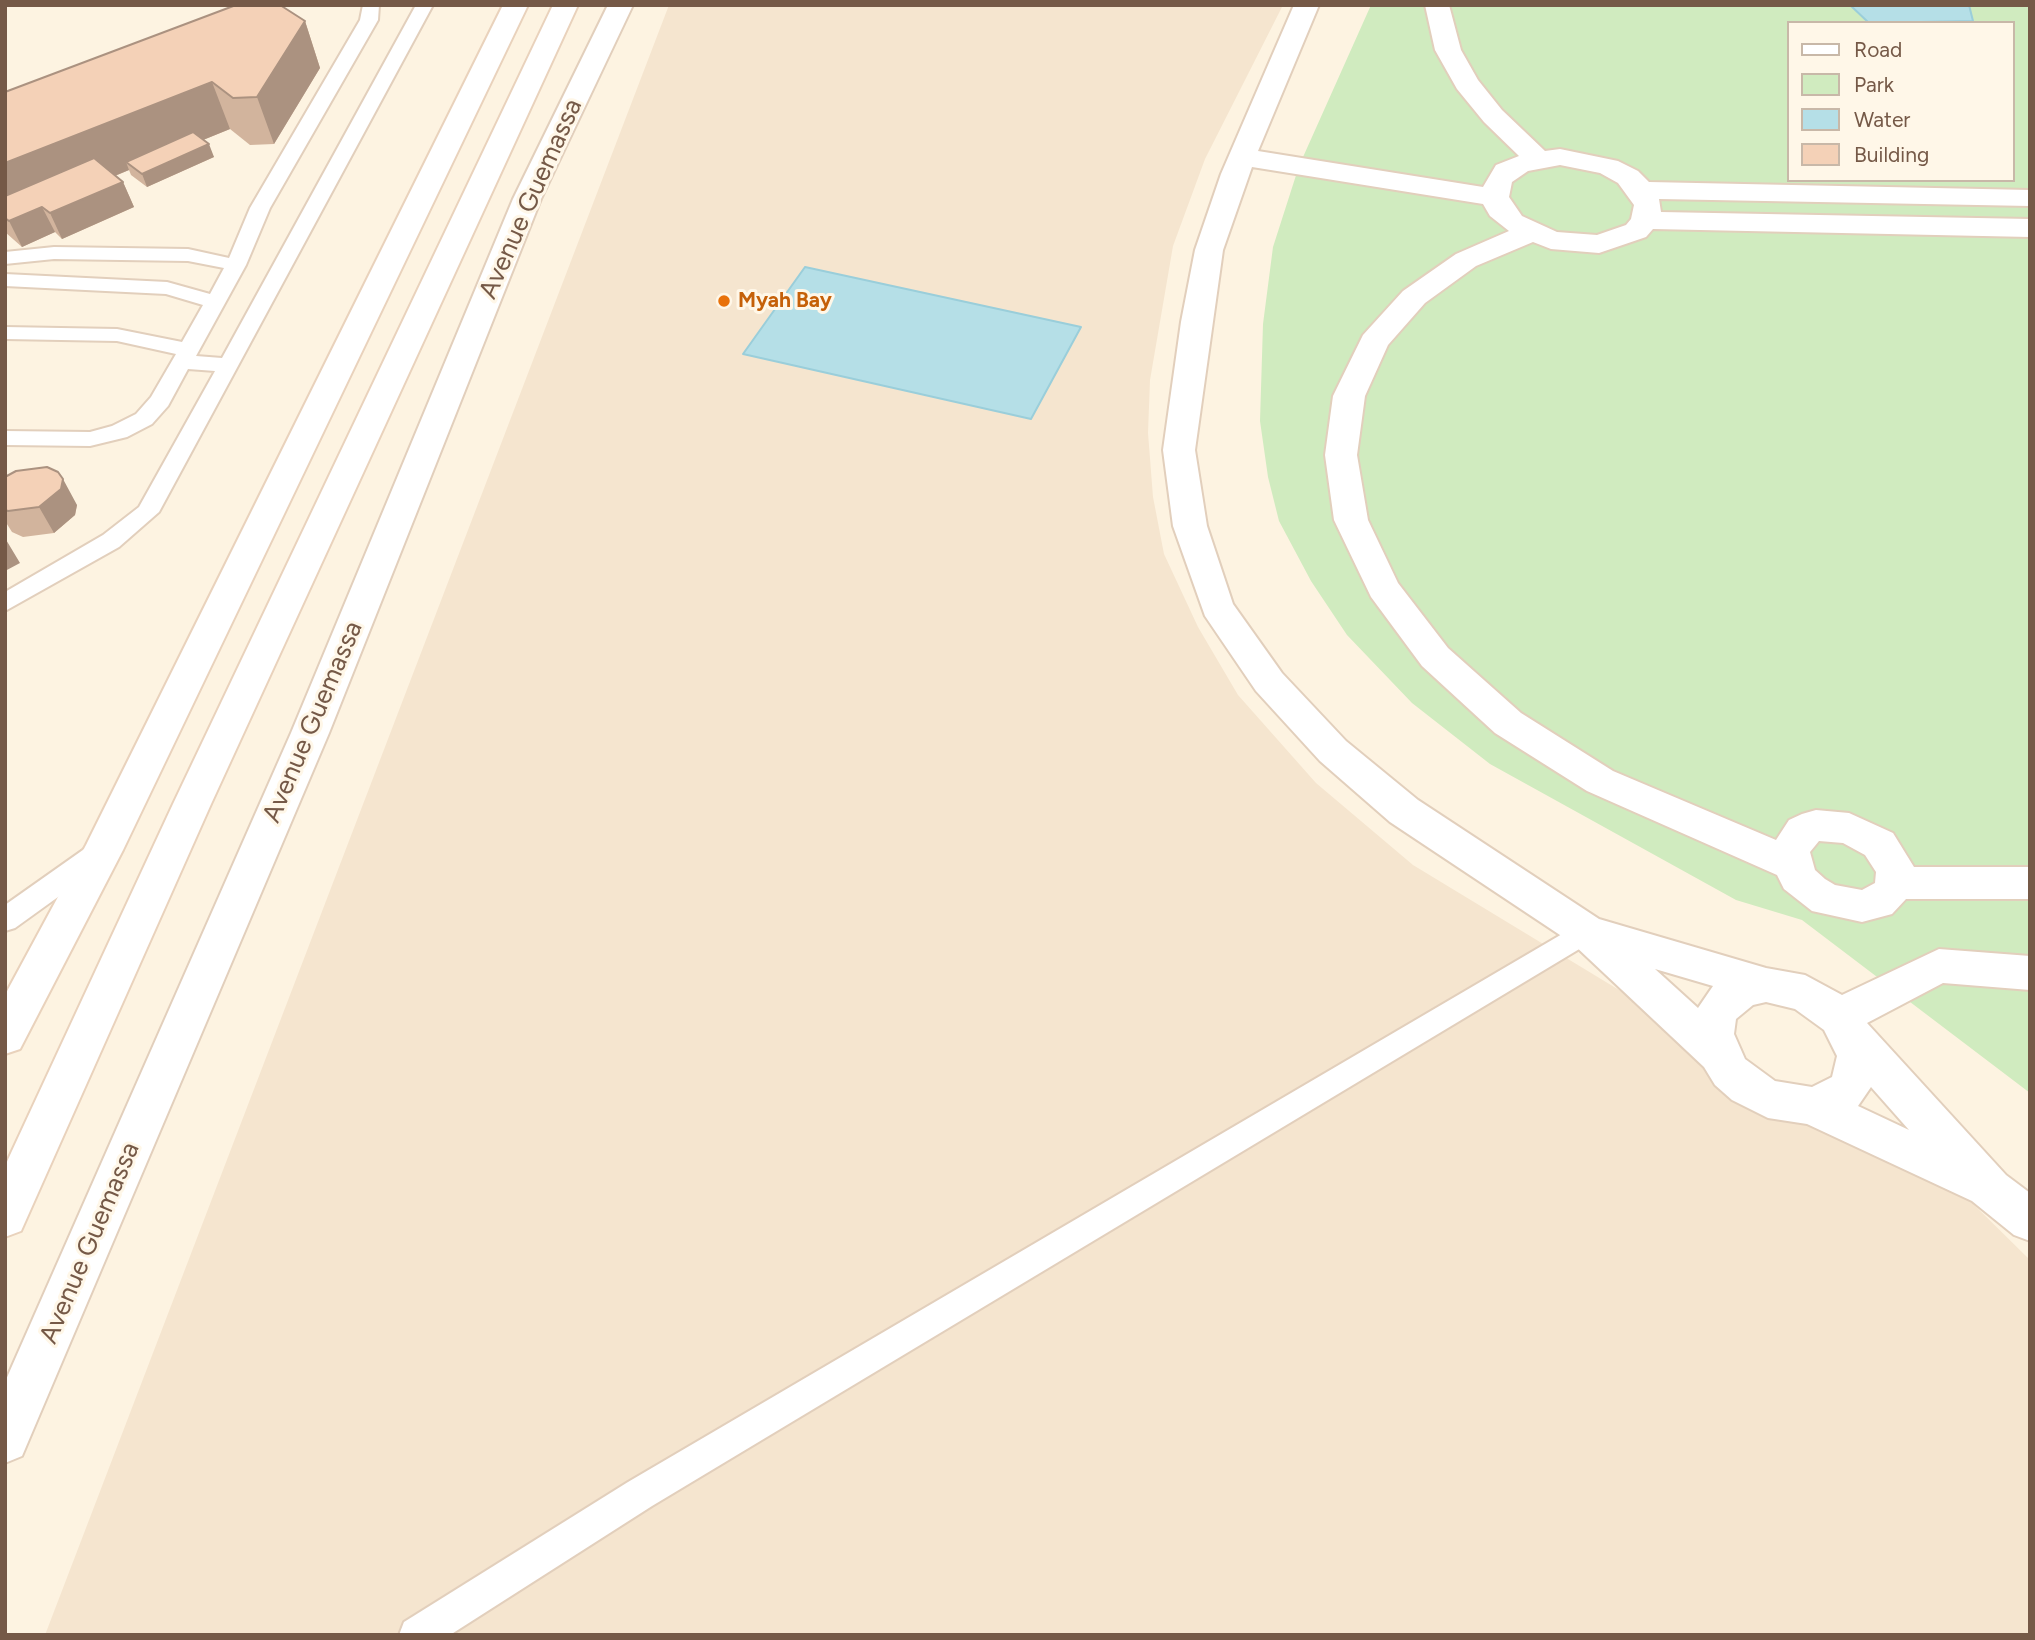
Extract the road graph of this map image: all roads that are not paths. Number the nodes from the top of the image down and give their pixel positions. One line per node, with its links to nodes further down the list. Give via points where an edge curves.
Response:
1 (371, 5): 17 (lane, via 369,20 260,208)
2 (425, 5): 22 (lane)
3 (516, 5): 25 (street)
4 (566, 5): 38 (street, Avenue Guemassa, via 192,804)
5 (621, 5): 40 (street, Avenue Guemassa, via 527,199 310,733)
6 (1307, 5): 8 (street)
7 (1437, 5): 9 (street, via 1448,50 1466,83)
8 (1247, 147): 10 (street); 30 (street, via 1209,250 1179,450 1190,526 1217,607 1269,682 1333,751 1404,811)
9 (1537, 159): 10 (street, via 1506,172); 11 (street, via 1560,157 1608,167)
10 (1496, 189): 15 (street, via 1506,216)
11 (1642, 190): 12 (street); 13 (street, via 1648,205)
12 (2030, 198)
13 (1645, 220): 14 (street); 15 (street, via 1636,231 1599,244 1575,244)
14 (2030, 228)
15 (1530, 233): 26 (street, via 1466,260 1414,297 1374,342 1349,396 1341,455 1352,520 1383,588 1435,657 1508,723 1600,781)
16 (5, 258): 17 (lane, via 54,253 188,255)
17 (236, 265): 19 (lane)
18 (5, 280): 19 (lane, via 167,288)
19 (215, 302): 21 (lane)
20 (5, 333): 21 (lane, via 117,335)
21 (185, 356): 22 (lane); 23 (lane, via 160,401 144,419 119,432 90,439)
22 (230, 365): 24 (lane, via 148,512 111,541)
23 (5, 438)
24 (5, 603)
25 (103, 850): 29 (lane); 34 (street)
26 (1791, 864): 27 (street, via 1811,890 1844,905 1878,902); 27 (street, via 1790,851 1803,831 1816,825 1841,826 1879,844 1896,870)
27 (1895, 883): 28 (street)
28 (2030, 883)
29 (5, 920)
30 (1586, 931): 32 (street); 35 (street); 41 (lane, via 640,1494)
31 (2030, 973): 33 (street, via 1939,966)
32 (1766, 985): 33 (street, via 1805,993); 35 (street, via 1744,989 1727,999 1716,1014 1713,1034)
33 (1845, 1027): 36 (street, via 1858,1056 1856,1074 1847,1090); 37 (street)
34 (5, 1036)
35 (1719, 1054): 36 (street, via 1730,1072 1768,1099)
36 (1812, 1106): 37 (street)
37 (1990, 1189): 39 (street)
38 (5, 1216)
39 (2030, 1220)
40 (5, 1439)
41 (417, 1635)

